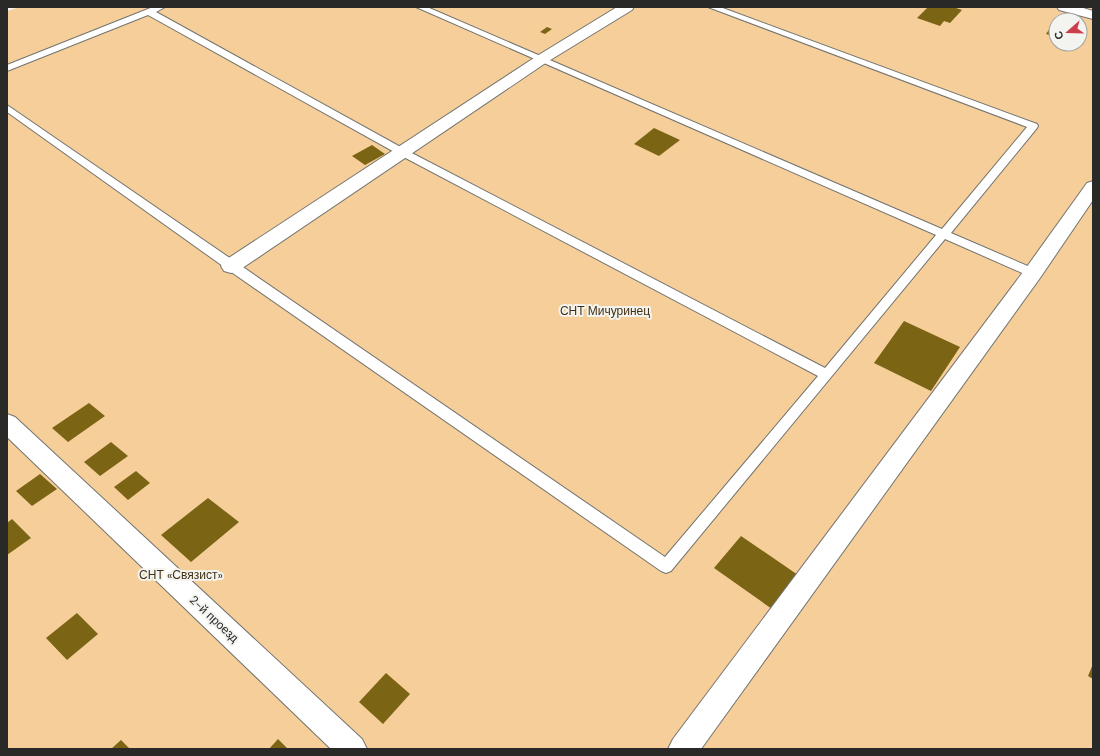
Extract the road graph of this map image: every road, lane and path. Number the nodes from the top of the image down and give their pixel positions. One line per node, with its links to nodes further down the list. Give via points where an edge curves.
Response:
1 (161, 7): 6 (lane)
2 (420, 7): 8 (lane)
3 (627, 7): 8 (street)
4 (712, 7): 13 (lane, via 1033,126)
5 (1064, 7): 7 (street)
6 (149, 12): 9 (lane); 11 (lane)
7 (1093, 15)
8 (542, 59): 11 (street); 13 (lane)
9 (7, 68)
10 (7, 108): 14 (lane)
11 (402, 152): 14 (street); 16 (lane)
12 (1093, 186): 15 (street)
13 (944, 234): 15 (lane); 16 (lane)
14 (231, 266): 16 (lane, via 666,566)
15 (1033, 273): 19 (street)
16 (827, 375)
17 (7, 424): 18 (street, 2-й проезд)
18 (352, 749)
19 (683, 749)

